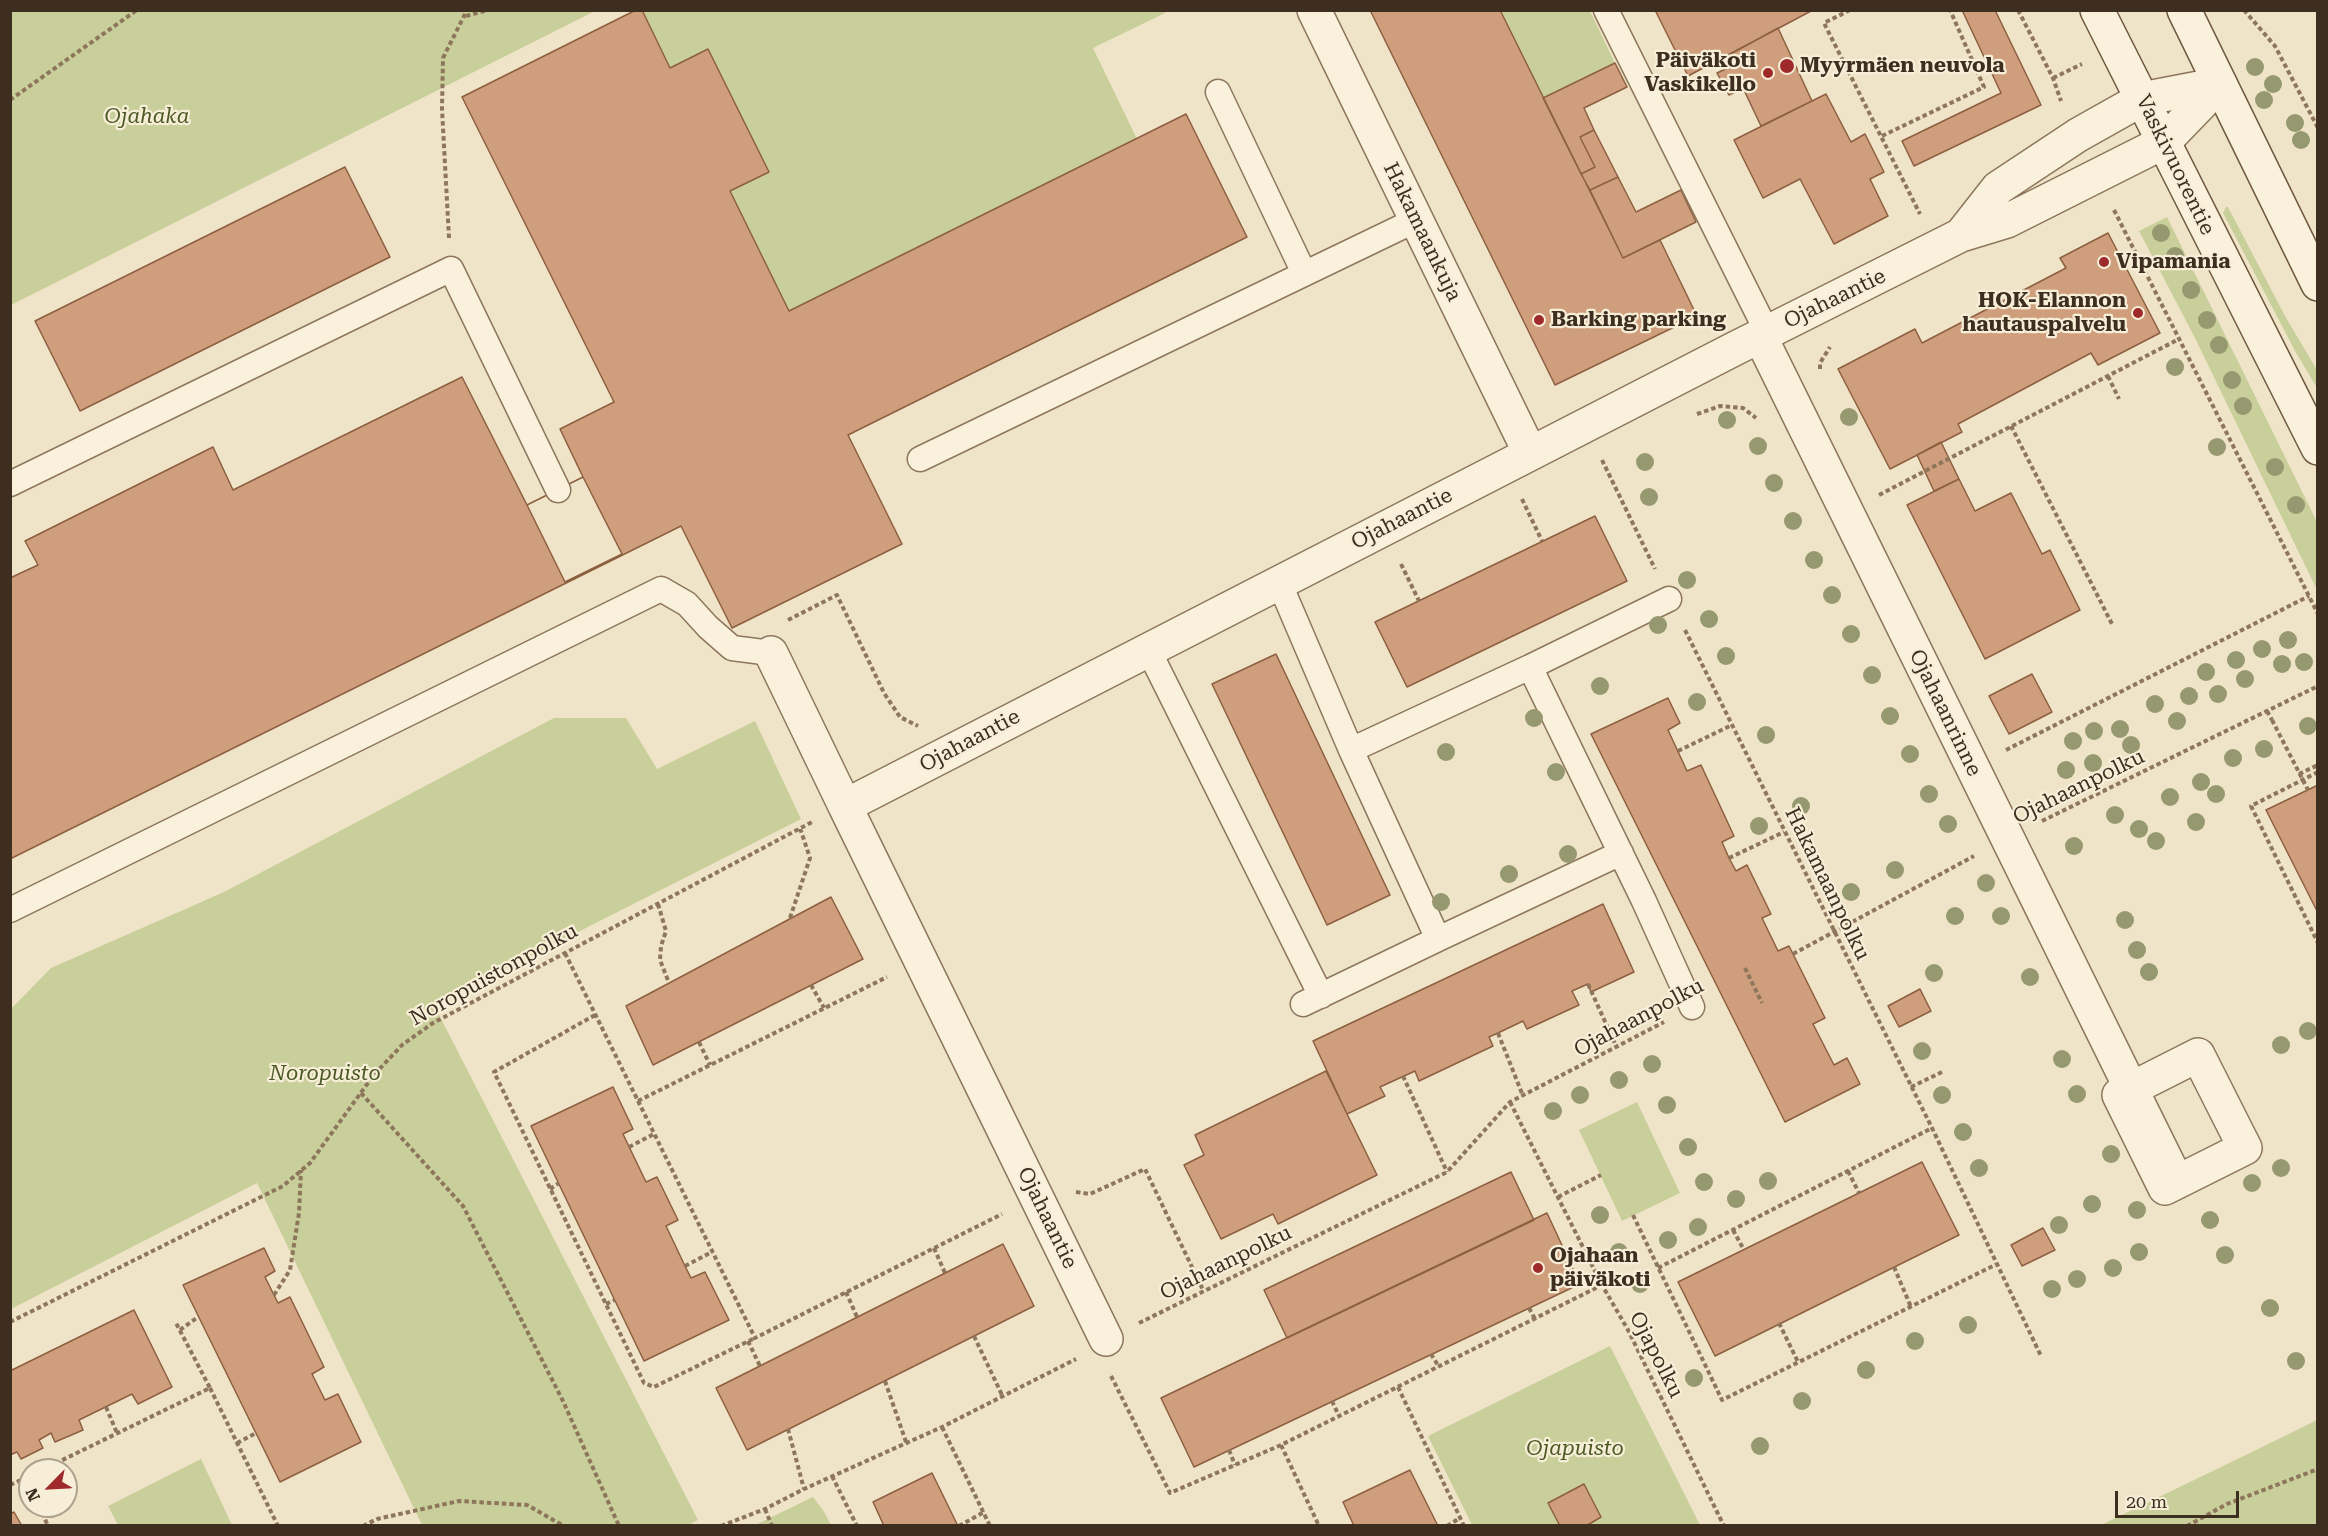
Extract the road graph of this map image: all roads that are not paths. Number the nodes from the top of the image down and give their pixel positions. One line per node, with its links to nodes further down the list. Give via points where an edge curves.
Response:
1 (1314, 10): 9 (street, Hakamaankuja)
2 (1606, 10): 13 (lane)
3 (2097, 10): 7 (street, Vaskivuorentie)
4 (2184, 10): 5 (street)
5 (2220, 84): 7 (street, Ojahaantie); 8 (street, Ojahaantie); 12 (street)
6 (1218, 92): 11 (lane)
7 (2142, 99): 8 (street, Vaskivuorentie); 10 (street, Ojahaantie, via 2078,135 1998,188)
8 (2164, 142): 10 (street, Ojahaantie, via 2007,220); 14 (street, Vaskivuorentie)
9 (1416, 219): 11 (lane); 15 (street, Hakamaankuja)
10 (1961, 236): 13 (street, Ojahaantie)
11 (1305, 273): 16 (lane)
12 (2318, 284)
13 (1764, 334): 15 (street, Ojahaantie); 30 (street, Ojahaanrinne)
14 (2318, 448)
15 (1530, 453): 19 (street, Ojahaantie)
16 (920, 459)
17 (10, 484): 18 (lane, via 450,268)
18 (558, 490)
19 (1279, 582): 21 (street, Ojahaantie); 24 (lane)
20 (1669, 599): 23 (lane)
21 (1148, 649): 25 (street, Ojahaantie); 28 (lane, via 1312,1000)
22 (771, 653): 25 (street, Ojahaantie); 27 (lane, via 732,648 687,604 661,589)
23 (1530, 668): 24 (lane); 26 (lane)
24 (1351, 750): 28 (lane)
25 (845, 806): 31 (street, Ojahaantie)
26 (1621, 853): 28 (lane); 29 (lane)
27 (10, 910)
28 (1438, 939)
29 (1692, 1007)
30 (2130, 1089): 30 (street, Ojahaanrinne, via 2177,1182 2245,1148 2198,1055)
31 (1101, 1343)

